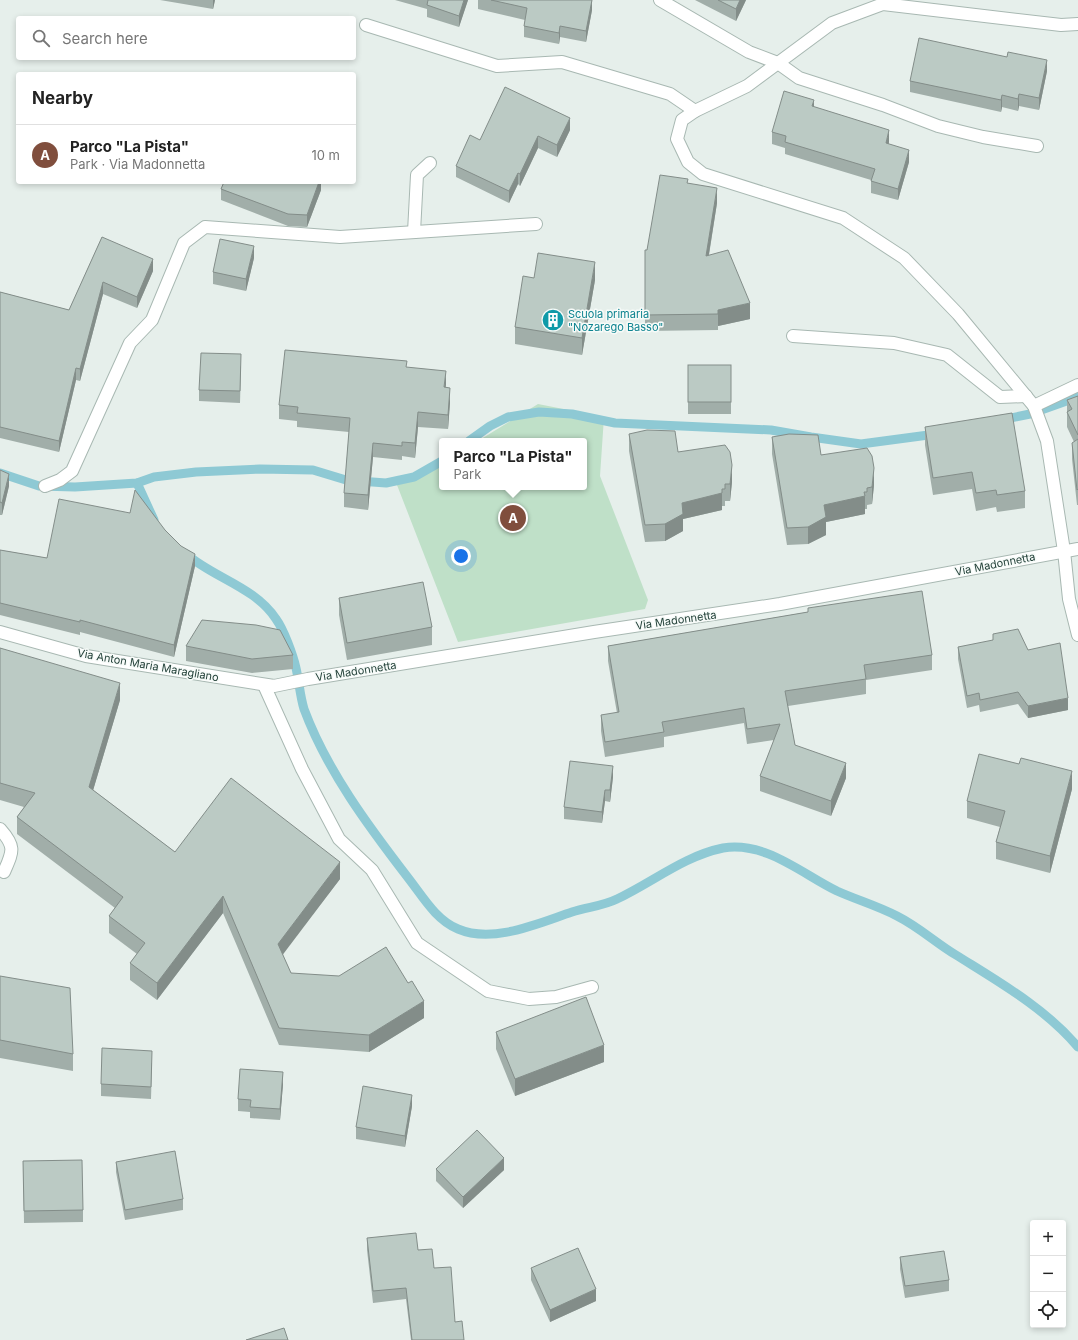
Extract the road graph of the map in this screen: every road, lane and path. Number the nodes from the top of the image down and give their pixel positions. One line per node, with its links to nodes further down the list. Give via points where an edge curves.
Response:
1 (660, 0): 4 (street, via 749,52)
2 (1078, 24): 4 (street, via 1061,26 883,4 832,23)
3 (366, 25): 5 (street, via 497,66 562,62 670,94)
4 (778, 63): 5 (street, via 747,86); 6 (street, via 799,78 938,126)
5 (695, 111): 12 (street, via 682,120 677,139 688,162 703,174 843,218 904,258 958,314)
6 (1037, 146)
7 (430, 163): 9 (street, via 417,175)
8 (536, 224): 9 (street)
9 (414, 232): 14 (street, via 340,238 205,227 184,243 152,320 130,343 72,471 60,480)
10 (793, 336): 12 (street, via 894,343 948,355 1000,397)
11 (1078, 385): 13 (street)
12 (1026, 396): 13 (street)
13 (1034, 406): 16 (street, via 1046,440)
14 (45, 486)
15 (1078, 549): 16 (street, Via Madonnetta)
16 (1064, 551): 18 (street, via 1069,599); 19 (street, Via Madonnetta, via 780,604)
17 (0, 632): 19 (street, Via Anton Maria Maragliano, via 86,656)
18 (1078, 636)
19 (269, 686): 22 (street, via 302,769 339,839 372,870 417,943 488,991 529,999 556,997)
20 (0, 829): 21 (street, via 8,839 12,852)
21 (4, 872)
22 (592, 987)

